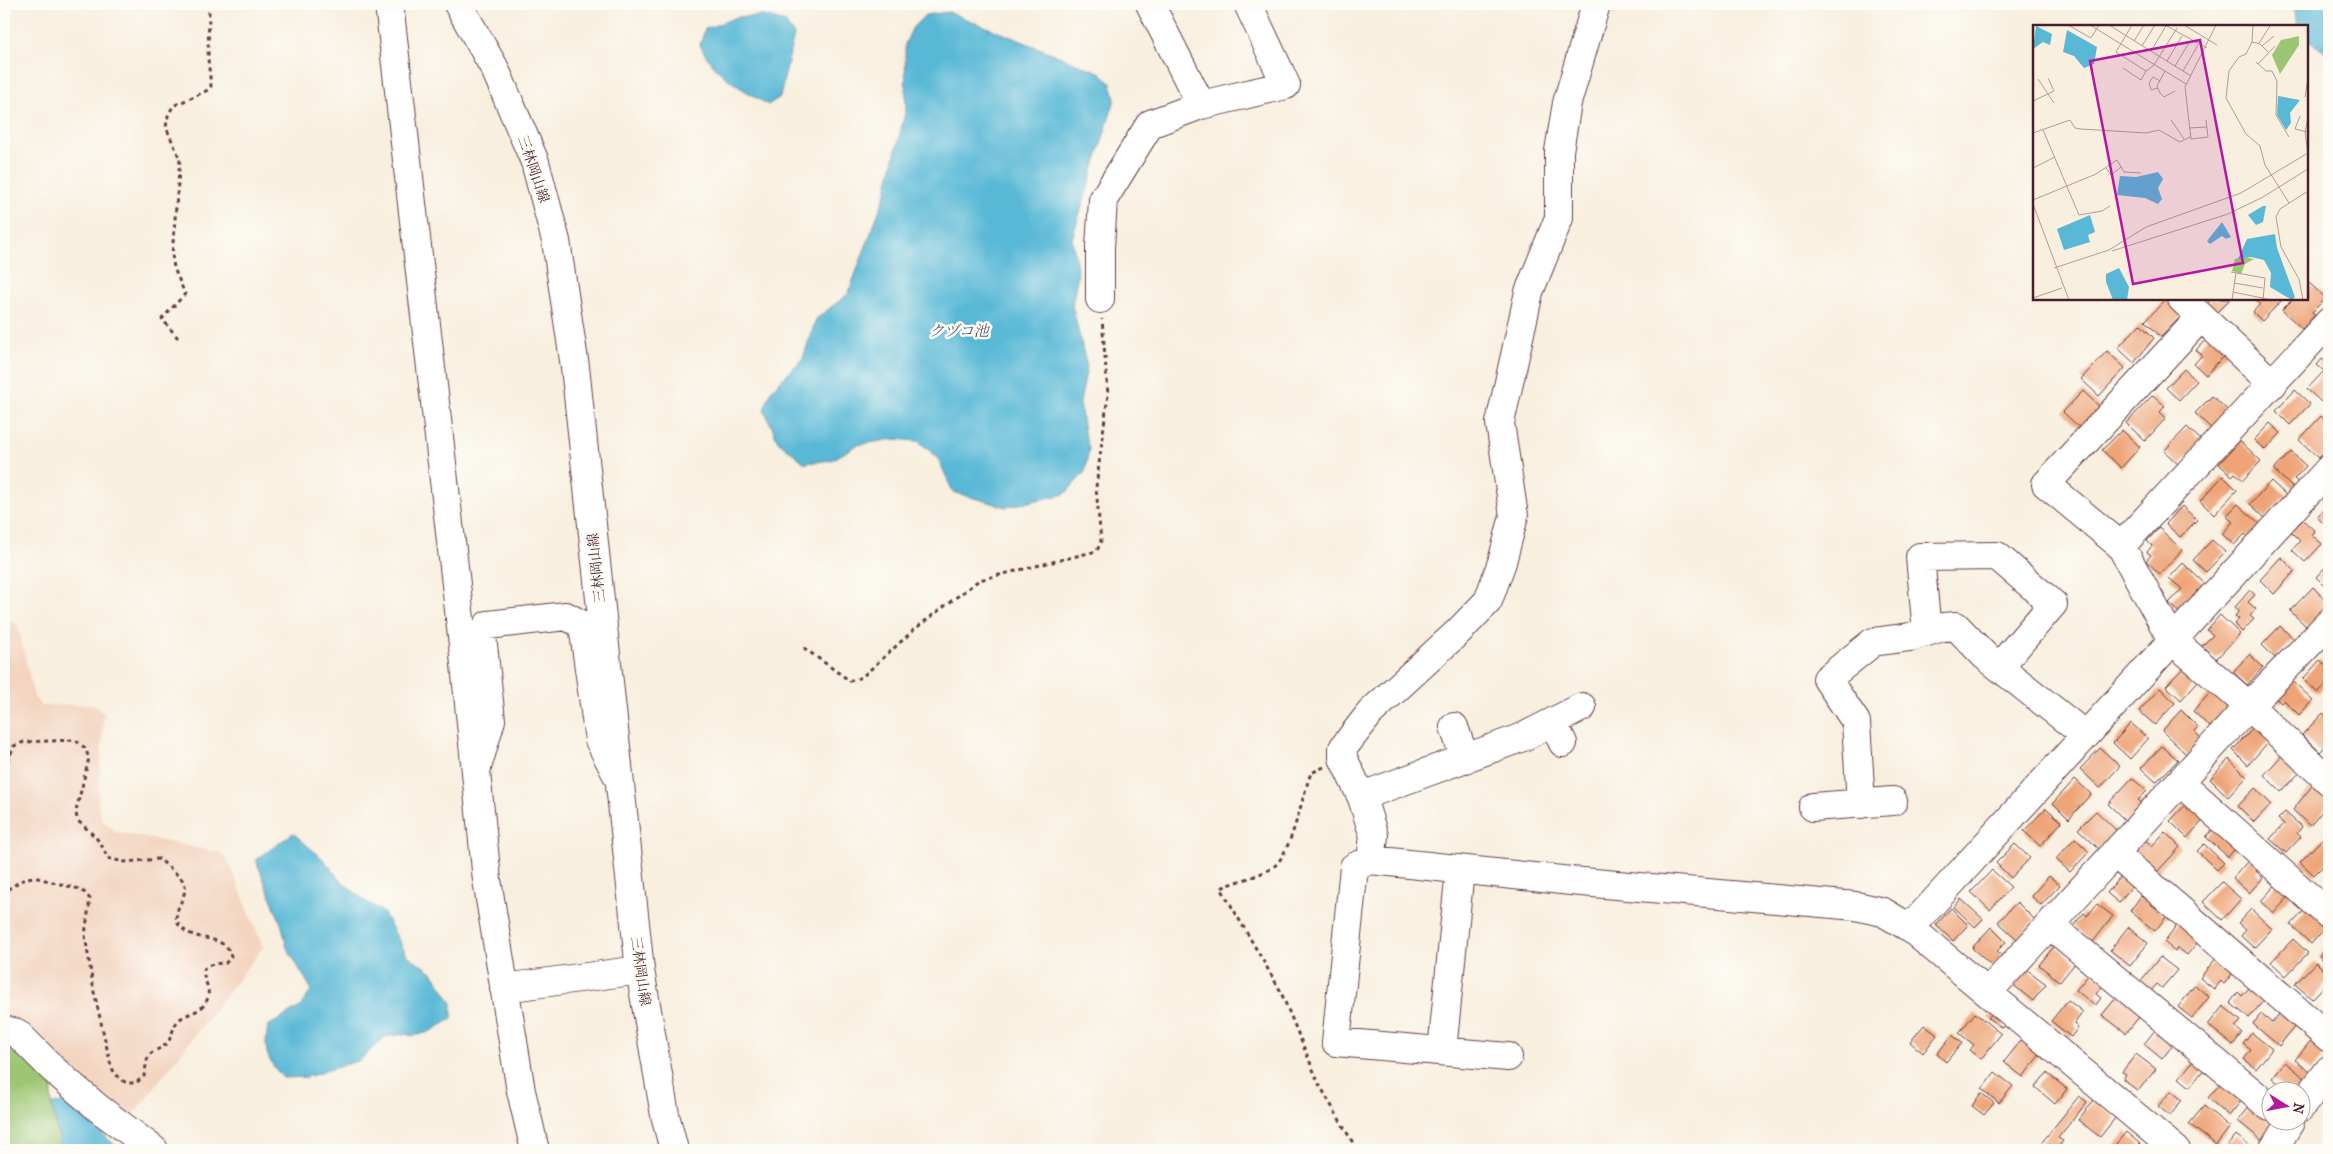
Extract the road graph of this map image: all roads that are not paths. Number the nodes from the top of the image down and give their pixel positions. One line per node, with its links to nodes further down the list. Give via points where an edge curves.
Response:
1 (389, 4): 22 (street)
2 (458, 4): 23 (street, 三林岡山線, via 495,70 535,162 556,241 575,367)
3 (1150, 4): 6 (street)
4 (1248, 4): 6 (street, via 1286,85)
5 (1596, 4): 26 (street, via 1567,102 1558,151 1559,218 1529,292 1500,423 1514,516 1502,562 1488,601 1371,712 1343,748 1343,758)
6 (1201, 105): 7 (street, via 1150,124 1103,200)
7 (1100, 299)
8 (2191, 308): 10 (street); 12 (street, via 2046,484)
9 (2329, 322): 10 (street)
10 (2273, 384): 12 (street)
11 (2329, 469): 15 (street)
12 (2121, 546): 15 (street)
13 (1927, 632): 16 (street, via 1956,626); 16 (street, via 1920,557 1997,556 2053,604); 28 (street, via 1873,642 1827,679 1856,722 1867,727)
14 (2326, 634): 17 (street)
15 (2172, 640): 17 (street); 20 (street)
16 (1999, 667): 20 (street)
17 (2249, 706): 24 (street); 25 (street)
18 (1582, 707): 21 (street, via 1558,732 1523,737)
19 (1454, 727): 21 (street)
20 (2085, 735): 35 (street)
21 (1465, 759): 26 (street)
22 (475, 775): 23 (street, via 491,720 482,635 488,625 566,616 583,626 599,740); 37 (street)
23 (618, 777): 36 (street, 三林岡山線)
24 (2329, 781)
25 (2180, 782): 30 (street); 33 (street)
26 (1362, 798): 31 (street, via 1374,836)
27 (1893, 801): 28 (street)
28 (1861, 804): 29 (street)
29 (1813, 807)
30 (2114, 853): 34 (street); 40 (street)
31 (1371, 860): 32 (street); 41 (street, via 1354,867 1336,1042)
32 (1460, 870): 35 (street, via 1856,906 1883,912); 41 (street)
33 (2329, 915)
34 (2050, 925): 38 (street); 45 (street)
35 (1910, 928): 38 (street)
36 (640, 970): 37 (street); 49 (street, 三林岡山線)
37 (504, 988): 48 (street)
38 (1988, 992): 50 (street)
39 (4, 1030): 47 (street, via 17,1033 98,1108)
40 (2329, 1038)
41 (1442, 1051): 42 (street)
42 (1508, 1057)
43 (2329, 1070): 44 (street)
44 (2310, 1091)
45 (2260, 1094)
46 (2281, 1132): 51 (street)
47 (154, 1150)
48 (534, 1150)
49 (674, 1150)
50 (2176, 1150)
51 (2273, 1150)

